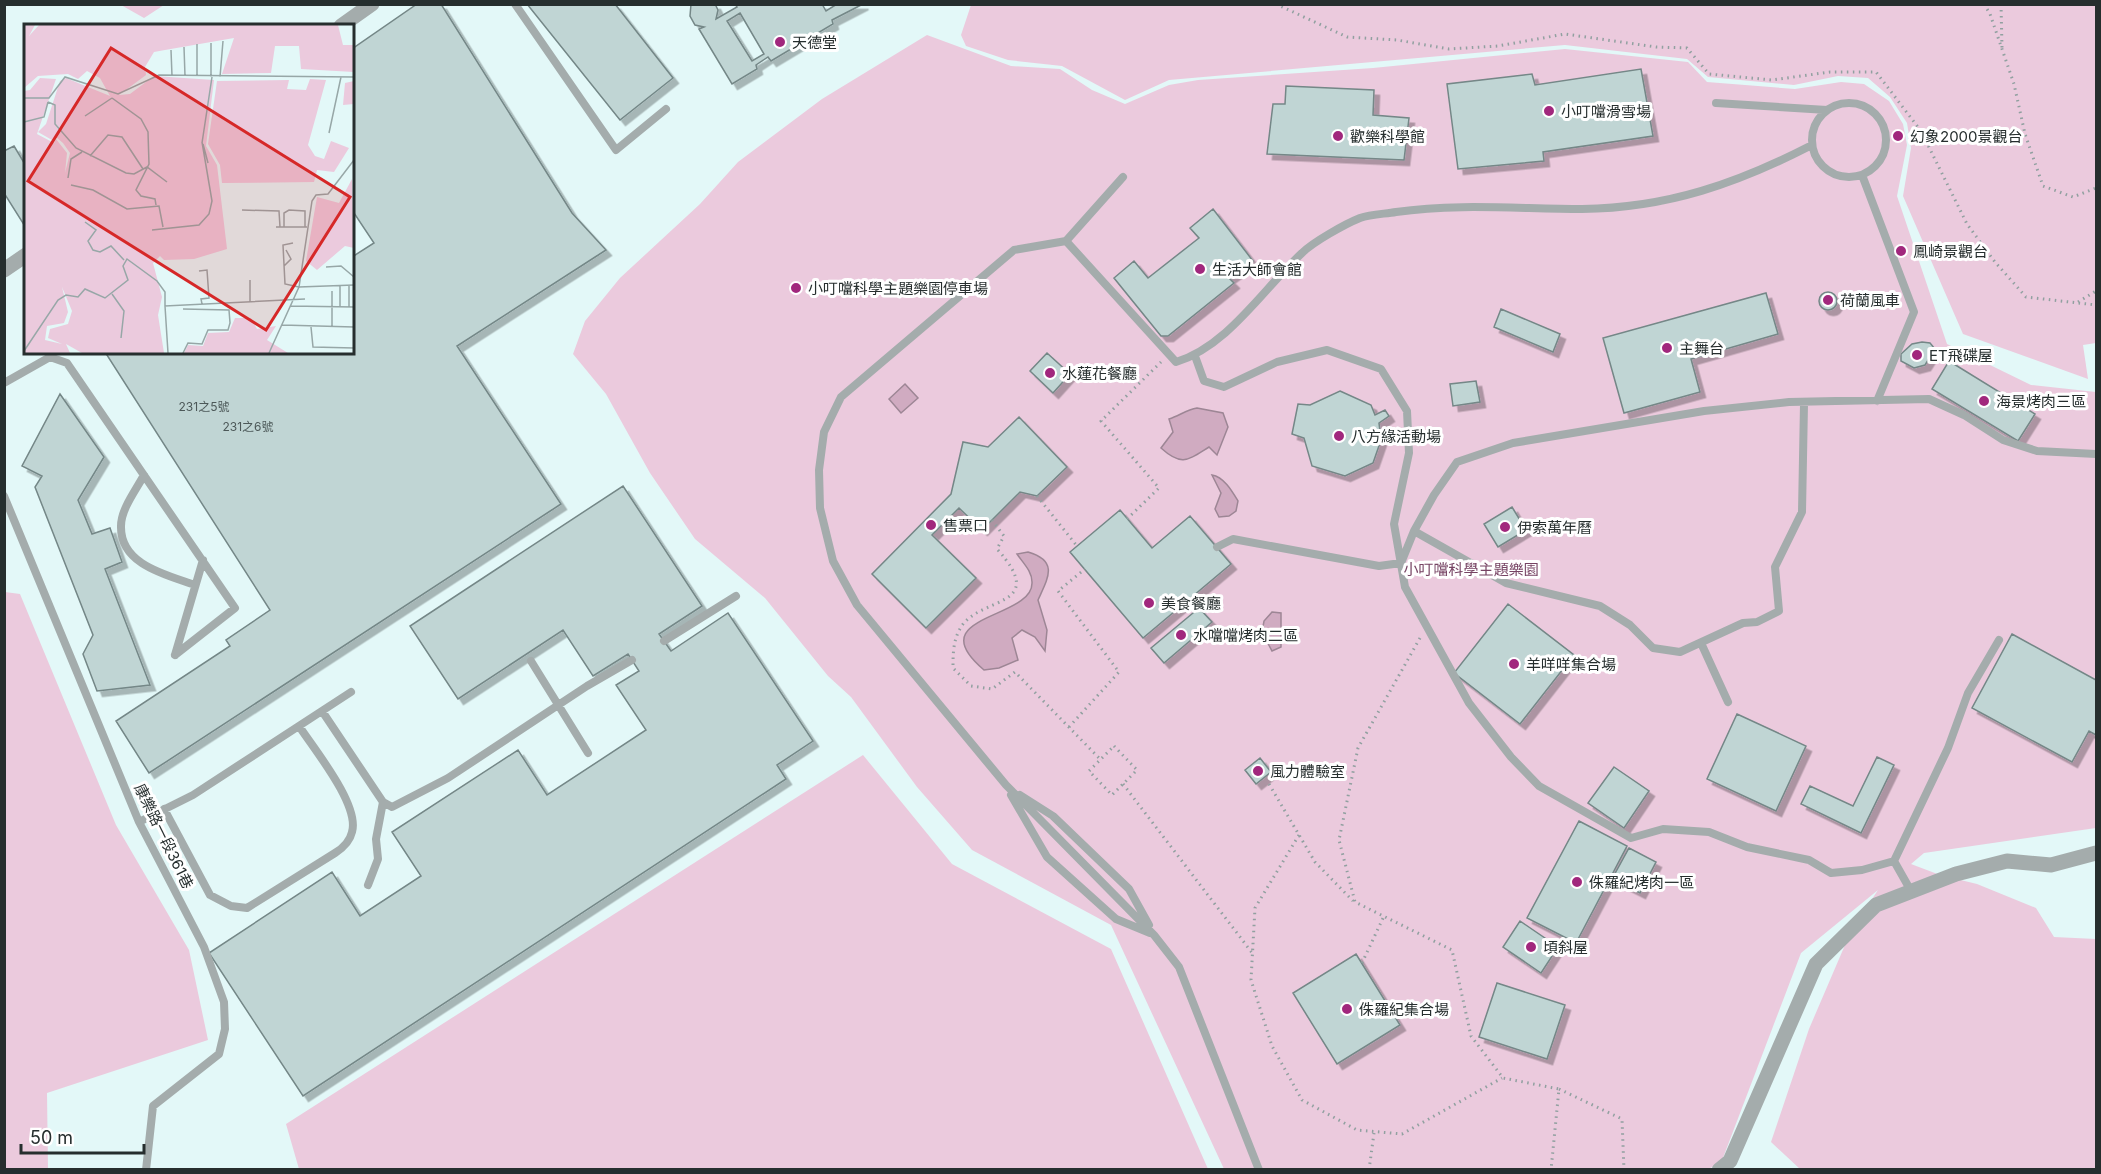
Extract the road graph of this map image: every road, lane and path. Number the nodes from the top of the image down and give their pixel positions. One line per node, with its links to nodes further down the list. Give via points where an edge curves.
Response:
1 (372, 4): 5 (street)
2 (515, 4): 8 (lane, via 616,150)
3 (1984, 4): 6 (path)
4 (2001, 4): 6 (path)
5 (344, 24)
6 (2002, 51): 13 (path, via 2043,186 2073,197)
7 (1716, 103): 9 (lane)
8 (666, 110)
9 (1827, 110): 10 (lane, via 1813,132); 11 (lane, via 1845,104 1863,106 1882,122 1886,147 1881,159)
10 (1812, 145): 11 (lane, via 1829,171 1849,177); 20 (lane, via 1717,188 1653,204 1585,209 1430,207 1361,217 1303,251 1252,307)
11 (1862, 175): 22 (lane, via 1914,312)
12 (1123, 177): 14 (lane)
13 (2097, 188)
14 (1066, 241): 19 (lane); 54 (lane, via 1014,250 841,398 824,432 819,470 820,508 833,561 857,604)
15 (24, 256): 16 (street)
16 (4, 270)
17 (2097, 291): 18 (path, via 2076,303)
18 (2067, 302)
19 (1169, 355): 20 (lane, via 1176,362); 28 (path, via 1101,421 1159,488)
20 (1195, 356): 34 (lane, via 1204,381 1224,387 1277,362 1327,350 1381,369 1407,411 1409,453 1394,524)
21 (4, 383): 25 (lane, via 50,357 67,363)
22 (1877, 401): 23 (lane); 24 (lane, via 1929,399 2003,440 2037,451)
23 (1804, 404): 30 (lane, via 1789,402 1704,411 1513,443 1457,462); 41 (lane, via 1802,512 1775,567 1779,612 1758,622 1743,623)
24 (2097, 454)
25 (144, 475): 33 (lane); 36 (lane, via 121,526 127,545 138,563)
26 (1037, 495): 31 (path)
27 (4, 496): 57 (lane, 康樂路一段361巷)
28 (1128, 519)
29 (992, 520): 49 (path, via 1004,536 997,549 1015,568 1016,586 1005,601 962,625 953,645 953,668 972,686 992,688 1015,672)
30 (1414, 531): 34 (lane); 41 (lane, via 1506,583 1600,606 1630,625 1653,648 1680,652)
31 (1077, 546)
32 (1217, 547): 34 (lane, via 1233,538 1379,566)
33 (202, 560): 36 (lane); 36 (lane, via 235,608 175,655)
34 (1401, 563): 38 (lane, via 1405,587)
35 (1085, 569): 49 (path, via 1058,591 1119,672)
36 (195, 585)
37 (736, 596): 40 (lane)
38 (1426, 626): 60 (lane, via 1469,703 1511,758 1539,786 1631,838 1663,829 1709,832 1747,847 1809,860 1831,873); 63 (path, via 1358,748 1339,840)
39 (1999, 640): 60 (lane, via 1968,693 1948,748)
40 (664, 641)
41 (1701, 643): 45 (lane)
42 (632, 660): 46 (lane)
43 (531, 662): 46 (lane)
44 (351, 692): 47 (lane)
45 (1728, 702)
46 (559, 706): 50 (lane); 55 (lane, via 448,778 392,807)
47 (322, 711): 48 (lane); 55 (lane)
48 (299, 726): 56 (lane, via 193,795); 56 (lane, via 351,810 352,834 345,846 267,896 247,908 231,906 210,895)
49 (1069, 727): 51 (path)
50 (588, 753)
51 (1100, 759): 52 (path, via 1089,771 1112,795); 52 (path, via 1114,746 1137,770)
52 (1123, 784): 66 (path)
53 (1269, 784): 58 (path)
54 (1006, 786): 65 (lane); 65 (lane, via 1053,816 1129,889); 65 (lane, via 1047,857 1116,919)
55 (383, 802): 61 (lane, via 376,839 378,859)
56 (164, 809): 57 (lane)
57 (139, 822): 71 (lane, 康樂路一段361巷, via 204,946 224,1002 225,1029 219,1054 153,1106)
58 (1299, 835): 63 (path, via 1315,862); 66 (path, via 1255,908)
59 (2097, 854): 62 (street, via 2051,865 2007,861 1956,873)
60 (1894, 861): 62 (lane)
61 (368, 885)
62 (1911, 891): 76 (street, via 1876,905 1816,964 1730,1161)
63 (1355, 902): 64 (path)
64 (1384, 916): 67 (path); 68 (path, via 1452,950 1471,1036)
65 (1154, 935): 72 (lane, via 1179,967)
66 (1253, 954): 70 (path, via 1251,980 1272,1046 1302,1100 1357,1130)
67 (1362, 963)
68 (1503, 1078): 69 (path); 70 (path, via 1402,1134)
69 (1559, 1089): 74 (path); 75 (path, via 1622,1119)
70 (1374, 1132): 73 (path)
71 (146, 1170)
72 (1259, 1170)
73 (1369, 1170)
74 (1551, 1170)
75 (1624, 1170)
76 (1719, 1170)

